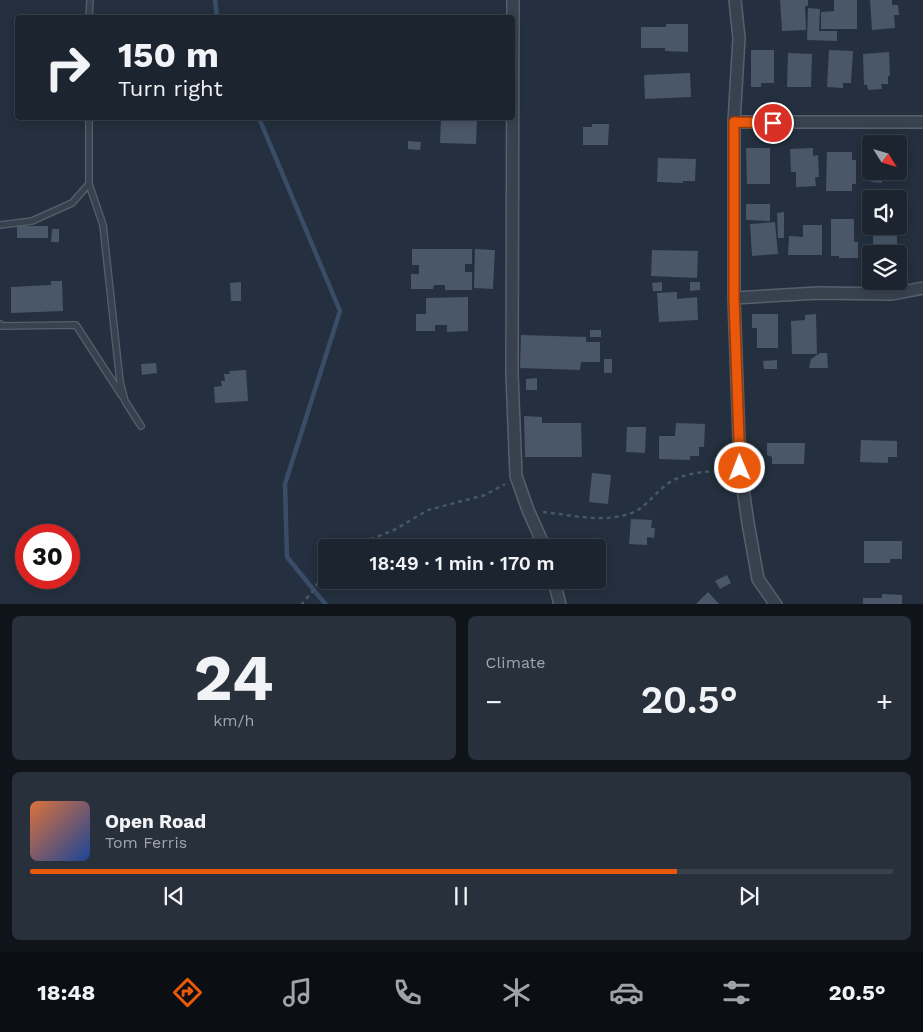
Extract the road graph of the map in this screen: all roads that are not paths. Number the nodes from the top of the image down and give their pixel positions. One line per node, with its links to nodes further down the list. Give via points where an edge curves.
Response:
1 (90, 0): 4 (lane)
2 (513, 0): 5 (street)
3 (735, 0): 8 (street, via 739,38)
4 (89, 15)
5 (513, 15)
6 (89, 120): 10 (lane)
7 (513, 120): 17 (street, via 512,374 516,476)
8 (734, 122): 9 (street); 13 (street)
9 (923, 122)
10 (89, 184): 11 (lane, via 72,203 32,221); 15 (lane, via 102,225)
11 (0, 225)
12 (923, 288): 13 (street, via 892,294 818,293)
13 (734, 298): 20 (street, via 740,468 758,579)
14 (0, 324): 15 (lane, via 76,325)
15 (125, 401): 16 (lane)
16 (141, 426)
17 (541, 539)
18 (556, 589): 19 (street)
19 (560, 604)
20 (776, 604)

